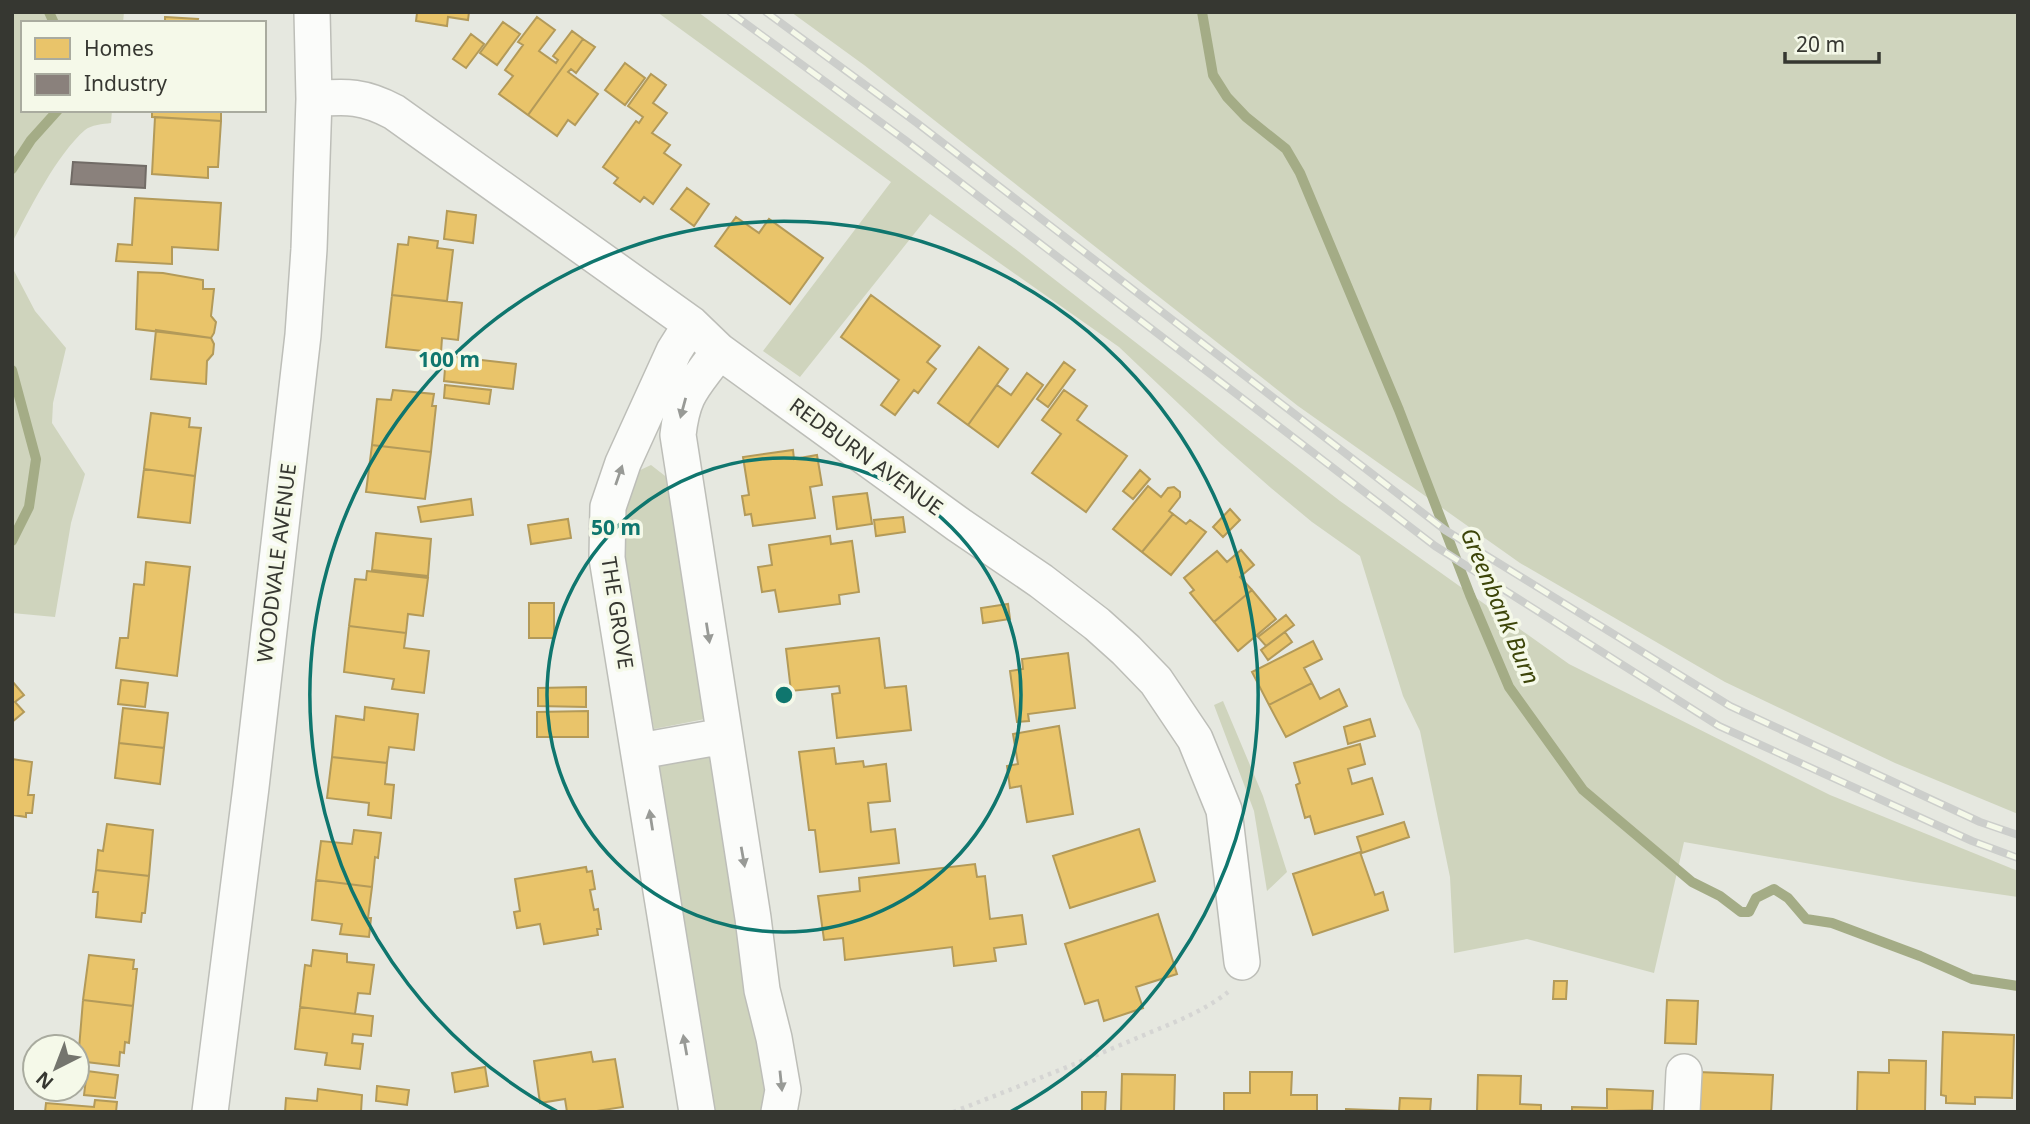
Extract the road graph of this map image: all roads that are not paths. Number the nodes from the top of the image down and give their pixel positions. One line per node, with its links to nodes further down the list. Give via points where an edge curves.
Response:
1 (312, 12): 2 (street, WOODVALE AVENUE)
2 (314, 99): 3 (street, REDBURN AVENUE, via 373,101 394,112); 9 (street, WOODVALE AVENUE, via 303,335)
3 (691, 324): 4 (street, REDBURN AVENUE); 6 (street, THE GROVE, one-way to 3, via 607,558 608,506 674,351)
4 (719, 351): 5 (street, one-way to 5, via 688,390 678,435); 7 (street, REDBURN AVENUE, via 1041,581 1097,624 1156,681 1195,739 1224,810)
5 (724, 736): 6 (street); 11 (street, one-way to 11, via 762,990 783,1090)
6 (640, 751): 10 (street, THE GROVE, one-way to 6)
7 (1242, 962)
8 (1684, 1072): 12 (street)
9 (210, 1112)
10 (697, 1112)
11 (779, 1112)
12 (1682, 1112)

